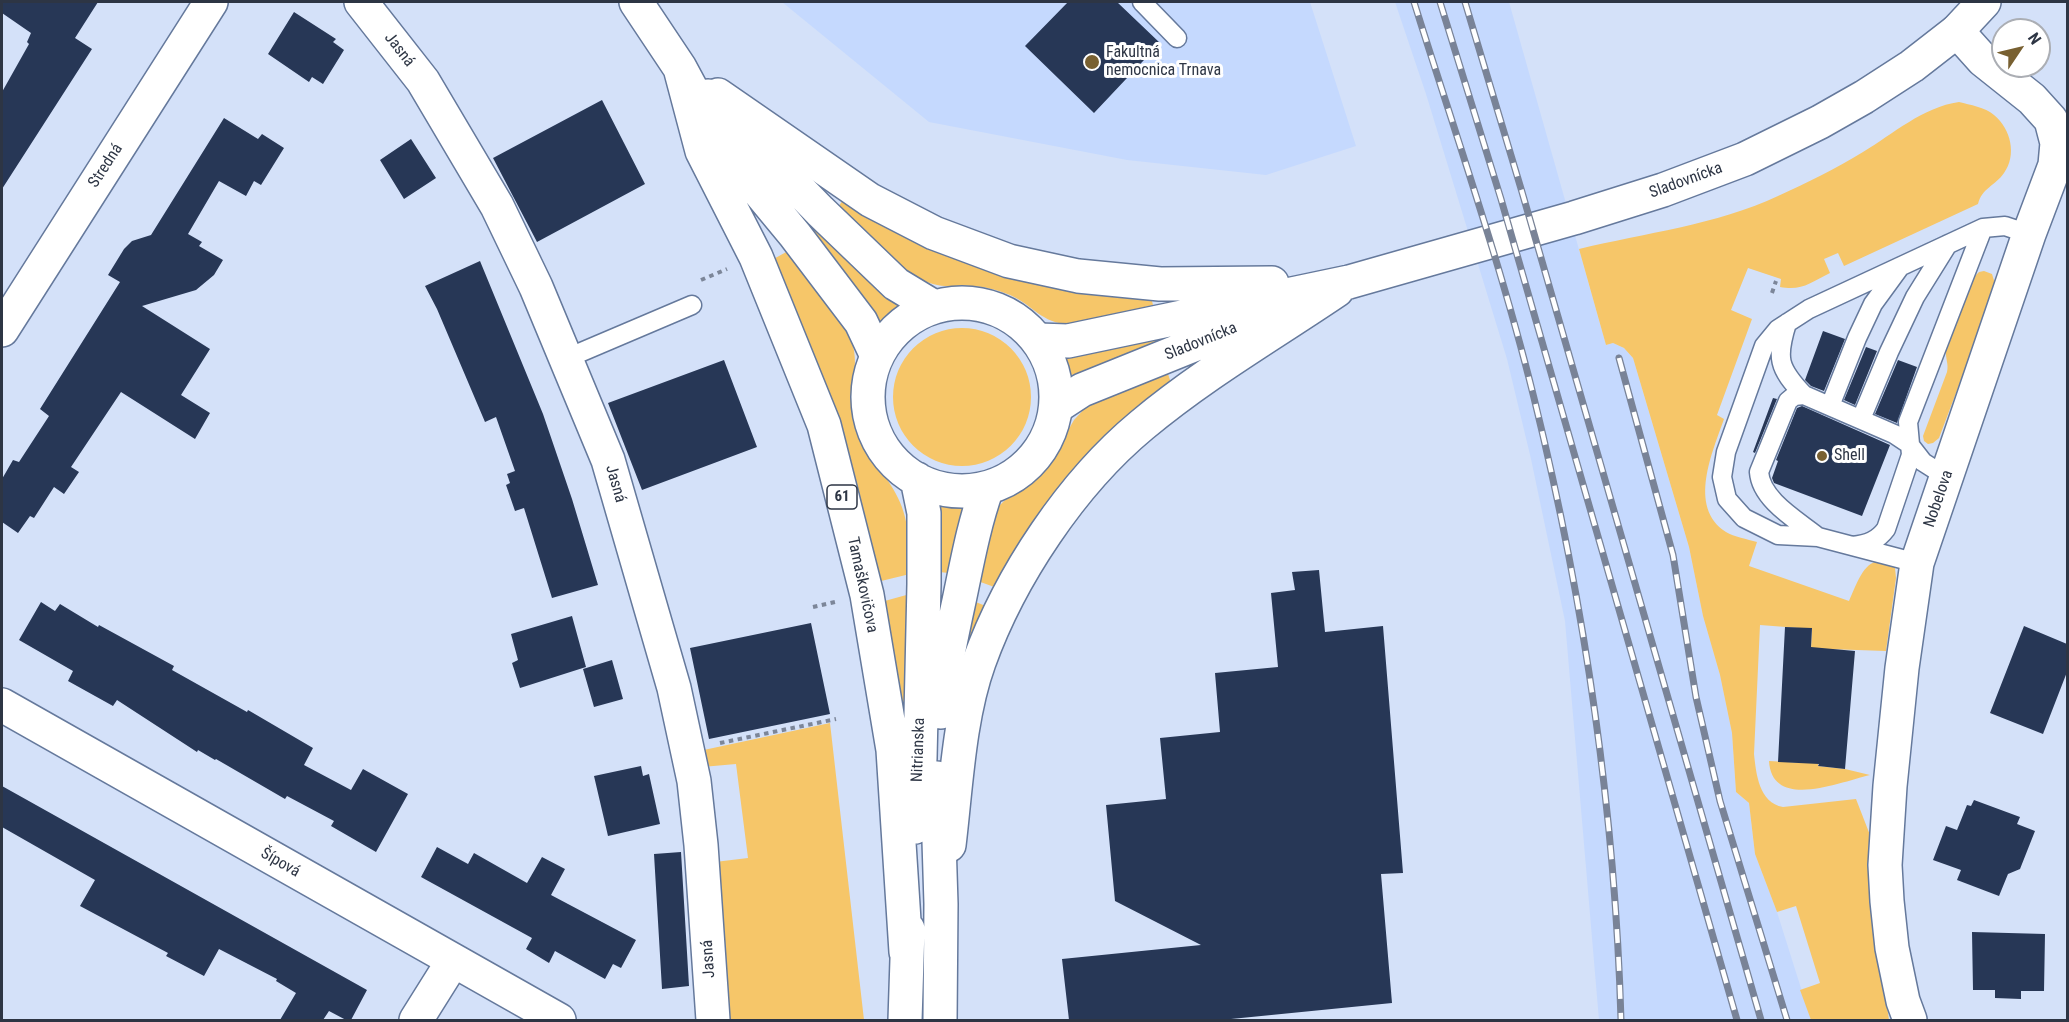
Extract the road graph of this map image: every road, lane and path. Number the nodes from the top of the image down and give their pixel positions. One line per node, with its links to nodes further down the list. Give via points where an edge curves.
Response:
1 (211, 2): 20 (street, Stredná)
2 (361, 2): 23 (street, Jasná, via 423,81 491,196 536,287)
3 (636, 2): 8 (street, Tamaškovičova / 61)
4 (1142, 2): 7 (lane)
5 (1984, 2): 6 (street, Sladovnícka)
6 (1957, 31): 9 (street, Nobelova, via 1983,60); 14 (street, Sladovnícka, via 1864,97 1745,159 1574,218)
7 (1177, 38)
8 (680, 68): 14 (street, via 870,200 934,233 1009,261 1078,276 1160,284); 18 (street, 61, via 896,284); 22 (street, Tamaškovičova / 61, via 723,148 861,322); 39 (street, Tamaškovičova / 61, via 702,151 756,257 824,425 867,595 893,750)
9 (2059, 120): 11 (street, Nobelova, via 2055,165)
10 (1983, 228): 11 (lane, via 2005,226); 12 (lane); 28 (lane, via 1908,422)
11 (2029, 234): 29 (street, Nobelova)
12 (1948, 244): 13 (lane); 27 (lane, via 1915,297)
13 (1901, 266): 19 (lane); 25 (lane, via 1873,304)
14 (1349, 282): 21 (street, Sladovnícka, via 1068,341); 26 (street, Sladovnícka, via 1082,390); 38 (street, via 1188,389 1141,426 1098,468 1046,532 1004,604 979,663 966,712)
15 (1776, 282): 16 (path)
16 (1772, 293)
17 (692, 305): 23 (lane)
18 (934, 306): 21 (street, via 963,302 991,307 1017,320); 22 (street, via 891,334)
19 (1788, 321): 24 (lane, via 1780,346 1782,365); 32 (lane, via 1764,346 1726,452 1722,477 1727,498 1744,518 1778,535)
20 (2, 330)
21 (1038, 340): 26 (street, via 1056,384)
22 (877, 356): 30 (street, via 869,384 869,412 878,439 894,462)
23 (565, 359): 43 (street, Jasná, via 608,460 688,750 701,845)
24 (1804, 395): 25 (lane); 32 (lane, via 1788,401 1759,472 1760,483 1768,497)
25 (1830, 406): 27 (lane)
26 (1056, 407): 31 (street, via 1049,434 1034,458 1013,476)
27 (1861, 419): 28 (lane)
28 (1909, 444): 29 (lane, via 1923,462); 33 (lane, via 1911,455 1886,530 1879,539)
29 (1948, 473): 34 (street, Nobelova)
30 (917, 479): 31 (street, via 939,488); 39 (street, Nitrianska / 61, via 924,513 920,746)
31 (987, 488): 38 (street, Nitrianska, via 978,513 943,681 937,766)
32 (1818, 537): 33 (lane)
33 (1848, 546): 34 (lane)
34 (1917, 563): 46 (street, Nobelova, via 1901,680 1885,865 1892,948)
35 (2, 705): 40 (street, Šípová)
36 (836, 719): 37 (path)
37 (709, 746)
38 (941, 904): 45 (street, Nitrianska)
39 (906, 952): 44 (street, Nitrianska / 61)
40 (453, 961): 41 (street); 42 (street, Šípová)
41 (416, 1020)
42 (559, 1020)
43 (712, 1020)
44 (905, 1020)
45 (940, 1020)
46 (1910, 1020)

